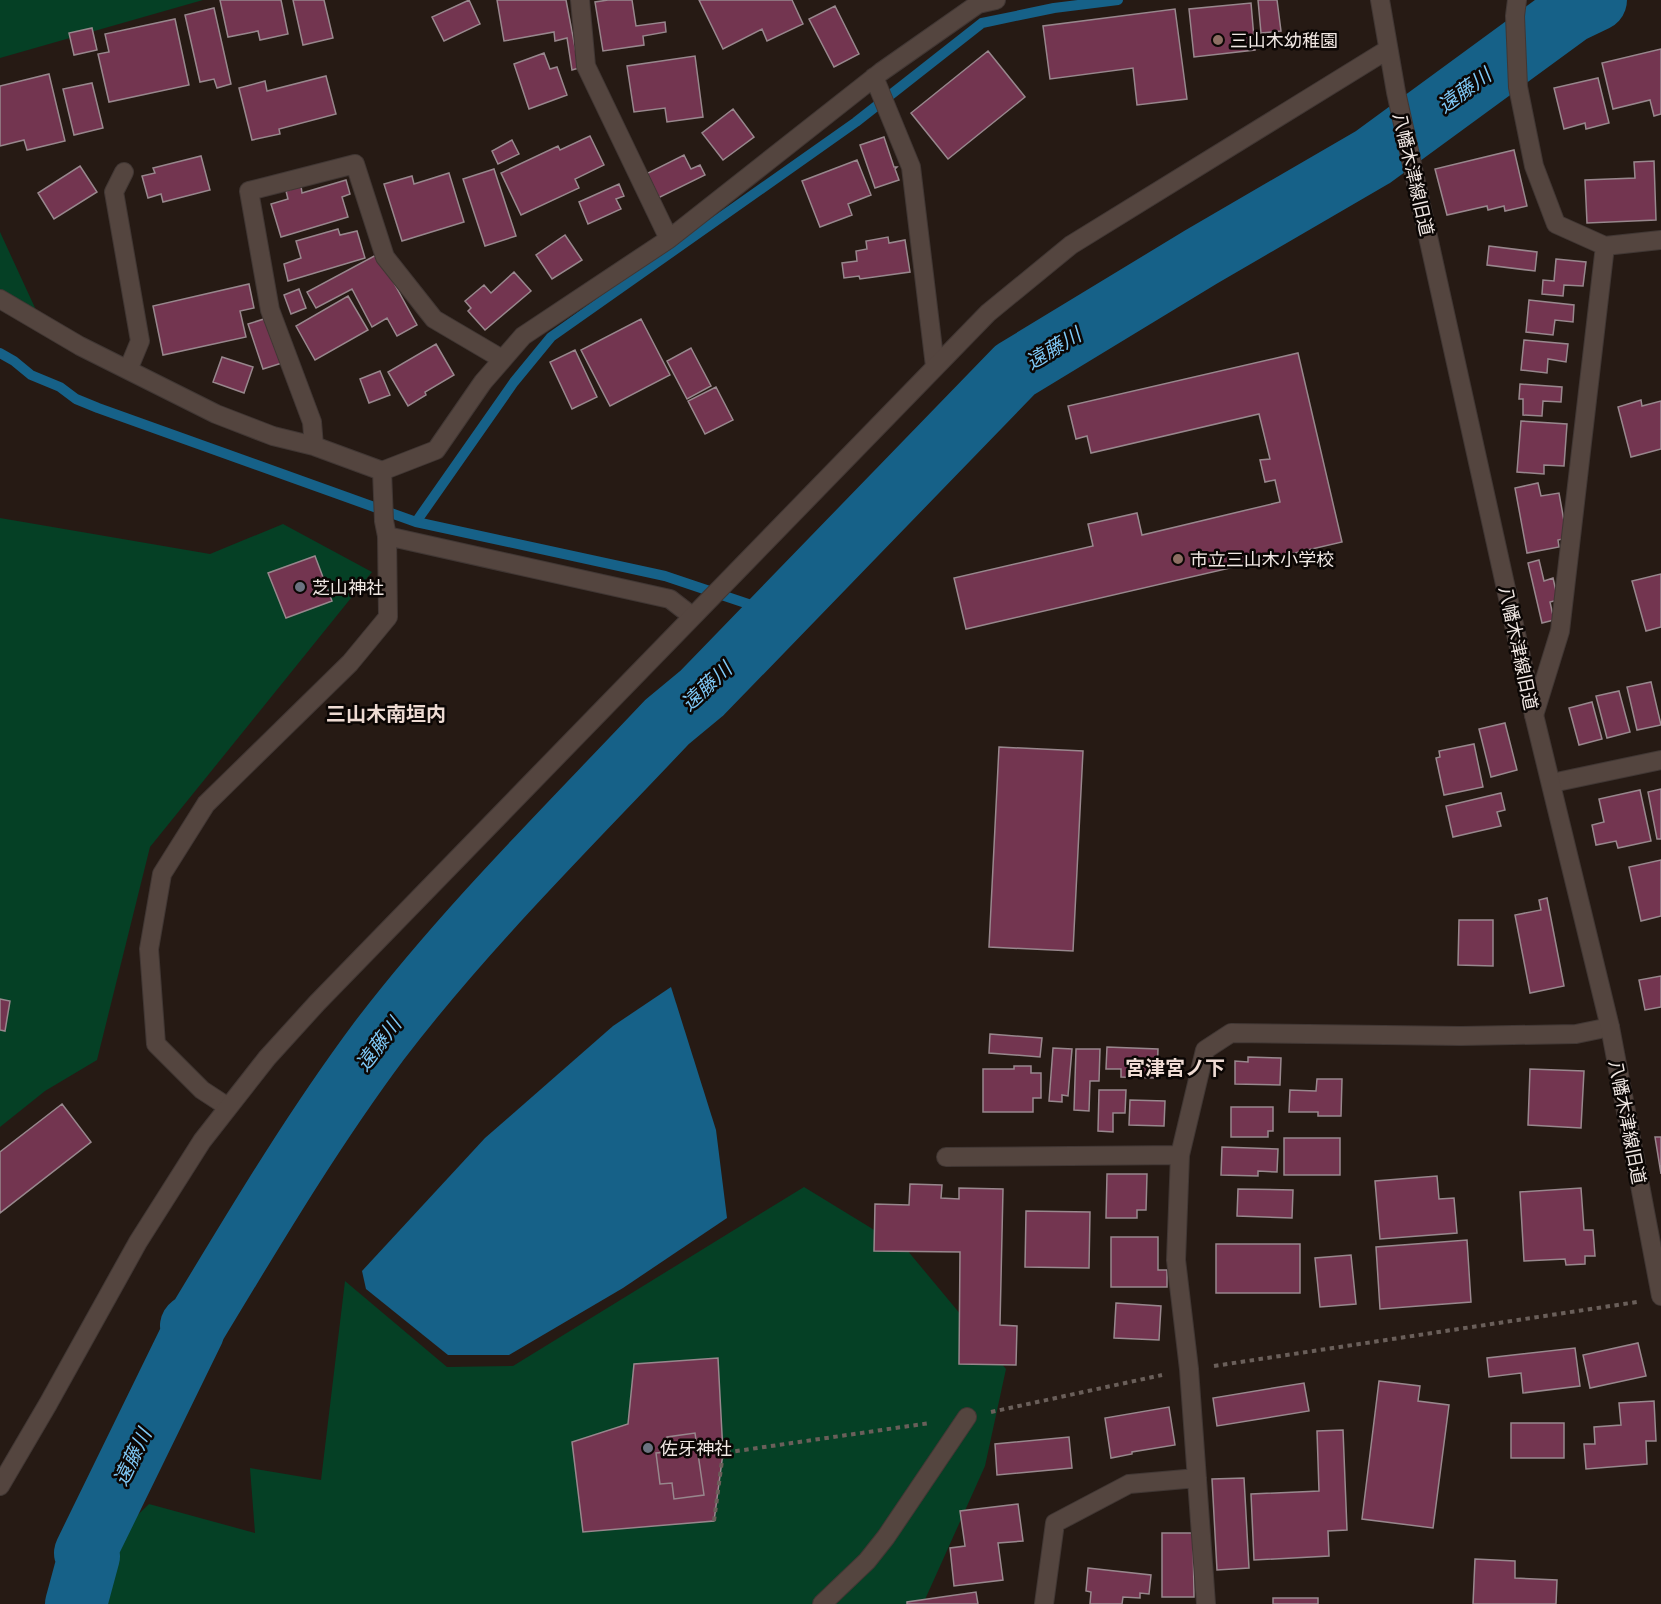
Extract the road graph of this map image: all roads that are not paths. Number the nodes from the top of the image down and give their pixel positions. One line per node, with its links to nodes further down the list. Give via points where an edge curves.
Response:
1 (580, 0): 8 (street, via 586,66)
2 (996, 0): 6 (street, via 978,4)
3 (1380, 0): 5 (street, 八幡木津線旧道)
4 (1516, 8): 10 (street, via 1518,87 1534,166 1556,224)
5 (1387, 50): 13 (street, via 1071,245 988,313); 19 (street, 八幡木津線旧道)
6 (874, 77): 8 (street); 13 (street, via 911,167)
7 (124, 172): 14 (street, via 114,192 140,341)
8 (669, 239): 12 (street, via 523,336)
9 (1661, 240): 10 (street)
10 (1605, 246): 19 (street, via 1560,631)
11 (0, 299): 14 (street)
12 (502, 359): 15 (street, via 434,319 385,257 355,164 249,191 270,310 312,422); 16 (street, via 436,450)
13 (935, 366): 18 (street)
14 (128, 370): 15 (street, via 216,414 273,436)
15 (314, 446): 16 (street)
16 (382, 478): 17 (street)
17 (386, 529): 18 (street, via 670,599); 23 (street, via 388,617 350,663 206,804 162,874 149,950 156,1044 202,1090)
18 (692, 616): 23 (street, via 317,1003)
19 (1534, 715): 21 (street, 八幡木津線旧道)
20 (1661, 760): 21 (street)
21 (1551, 783): 22 (street, 八幡木津線旧道)
22 (1611, 1027): 24 (street, via 1576,1034 1461,1036 1231,1033 1205,1050); 26 (street, 八幡木津線旧道)
23 (228, 1107): 29 (street, via 138,1242)
24 (1180, 1155): 25 (street); 28 (street, via 1176,1260)
25 (946, 1157)
26 (1661, 1296)
27 (968, 1418): 30 (street, via 886,1537)
28 (1197, 1478): 31 (street, via 1129,1484 1055,1523); 32 (street)
29 (0, 1486)
30 (822, 1604)
31 (1044, 1604)
32 (1206, 1604)

